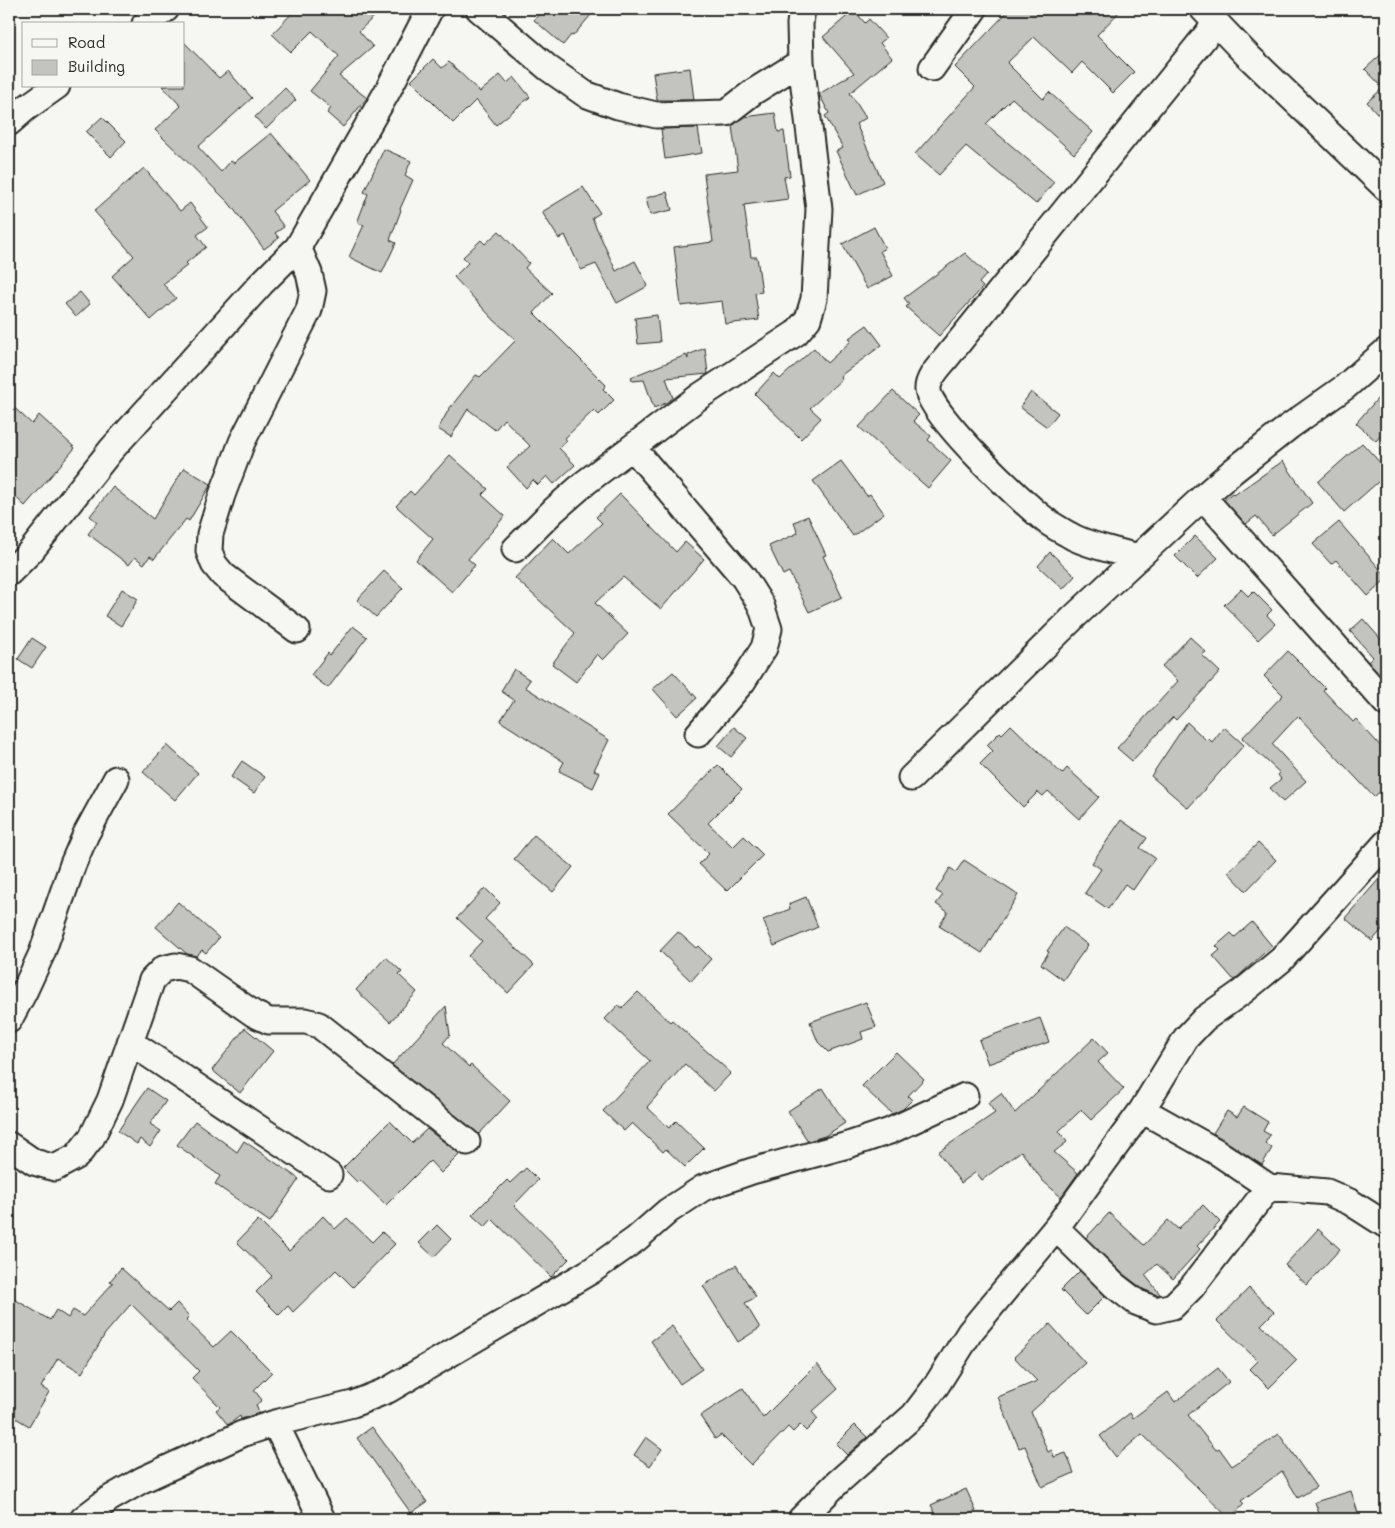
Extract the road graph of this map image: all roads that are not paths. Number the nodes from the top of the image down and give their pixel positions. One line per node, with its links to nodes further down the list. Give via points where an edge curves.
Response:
1 (166, 9): 7 (street)
2 (430, 9): 13 (street, via 387,92)
3 (479, 9): 8 (street, via 548,68 585,94 656,115 726,113)
4 (802, 9): 8 (street)
5 (974, 9): 9 (street)
6 (1210, 16): 12 (street); 18 (street, via 932,377 928,389 932,402 956,433 1044,520 1076,538)
7 (148, 22)
8 (801, 62): 15 (street, via 819,208 814,299 808,319 796,334 700,396)
9 (932, 68)
10 (52, 88): 11 (street)
11 (14, 110)
12 (1386, 188)
13 (298, 247): 19 (street, via 111,450 31,551); 20 (street, via 313,291 309,310 242,442 210,534 209,551 223,575)
14 (1386, 351): 16 (street, via 1345,387 1282,432)
15 (633, 448): 17 (street, via 586,482); 22 (street, via 744,578 761,605 769,629 764,648 742,681)
16 (1203, 497): 18 (street); 21 (street)
17 (515, 549)
18 (1139, 557): 23 (street)
19 (9, 573)
20 (297, 630)
21 (1386, 703)
22 (698, 734)
23 (911, 778)
24 (116, 779): 26 (street, via 86,834 42,953)
25 (1386, 843): 29 (street, via 1281,960 1204,1019 1186,1038)
26 (9, 1020)
27 (130, 1042): 30 (street, via 152,980 162,969 190,968 254,1014 270,1021 306,1021 319,1025); 31 (street, via 110,1100 92,1137 77,1156 55,1168 34,1162); 32 (street)
28 (965, 1096): 36 (street, via 890,1131 703,1188 591,1271 388,1390 353,1404)
29 (1142, 1110): 33 (street, via 1217,1152); 35 (street)
30 (466, 1142)
31 (9, 1145)
32 (328, 1175)
33 (1269, 1187): 34 (street, via 1327,1192); 35 (street, via 1192,1287 1173,1306 1156,1310 1136,1302 1114,1285)
34 (1386, 1225)
35 (1056, 1228): 39 (street, via 970,1332 914,1415)
36 (275, 1423): 37 (street, via 242,1434 142,1480); 38 (street)
37 (83, 1519)
38 (322, 1519)
39 (801, 1519)

